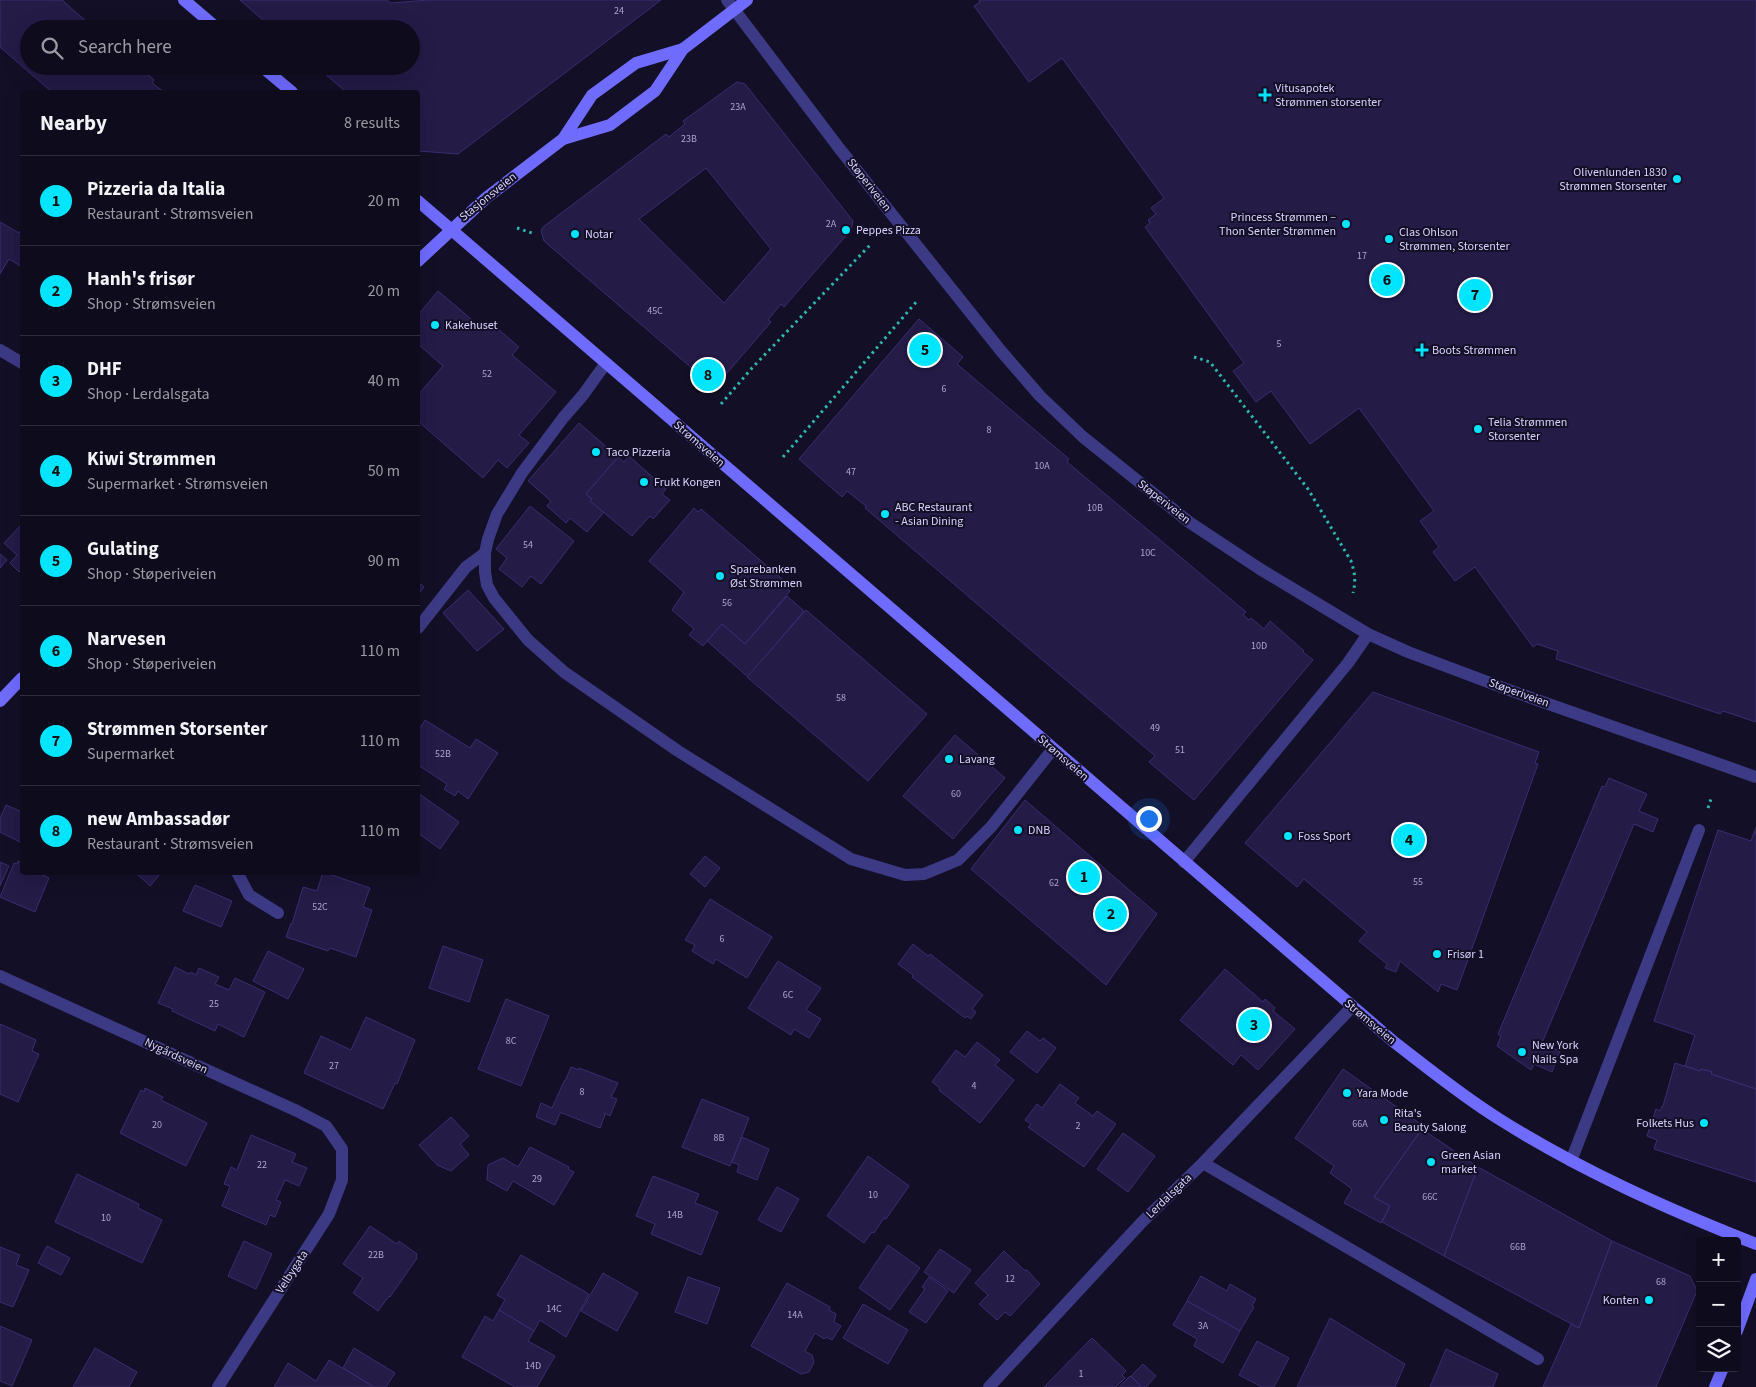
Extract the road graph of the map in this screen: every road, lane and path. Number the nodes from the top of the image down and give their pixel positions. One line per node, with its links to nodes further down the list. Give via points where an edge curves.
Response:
1 (184, 0): 4 (main road)
2 (747, 0): 3 (main road, Stasjonsveien)
3 (730, 5): 5 (main road, Stasjonsveien); 25 (street, Støperiveien, via 839,148 1040,396 1083,437 1189,522)
4 (207, 20)
5 (683, 49): 8 (main road, Stasjonsveien, via 655,91 610,125); 8 (main road, Stasjonsveien, via 636,63 592,95)
6 (272, 75): 7 (main road)
7 (290, 90)
8 (563, 139): 11 (main road, Stasjonsveien)
9 (420, 203): 11 (main road, Strømsveien)
10 (517, 228): 12 (path)
11 (451, 229): 14 (main road, Stasjonsveien); 19 (main road, Strømsveien)
12 (535, 234)
13 (871, 244): 20 (path)
14 (420, 259)
15 (918, 301): 21 (path)
16 (0, 350): 18 (street)
17 (1194, 357): 23 (path, via 1210,362 1308,489 1351,561 1356,582)
18 (20, 362)
19 (606, 364): 22 (street, via 517,482 497,514); 28 (main road, Strømsveien)
20 (721, 404)
21 (783, 457)
22 (485, 553): 24 (street, via 466,567); 28 (street, via 486,578 494,598 528,640 564,672 678,751 851,859 905,875 924,874 958,860 991,827)
23 (1353, 593)
24 (420, 625)
25 (1368, 634): 29 (street, Støperiveien, via 1509,690); 31 (street, via 1348,663)
26 (20, 680): 27 (main road)
27 (0, 701)
28 (1052, 749): 31 (main road, Strømsveien)
29 (1756, 777)
30 (1699, 830): 37 (street)
31 (1184, 862): 35 (main road, Strømsveien)
32 (239, 875): 33 (street, via 249,895)
33 (278, 913)
34 (0, 976): 36 (street, Nygårdsveien, via 326,1126)
35 (1352, 1007): 37 (main road, Strømsveien, via 1458,1092); 38 (street, Lerdalsgata)
36 (342, 1149): 44 (street, Velbygata, via 342,1180 329,1214)
37 (1571, 1161): 39 (main road, Strømsveien, via 1677,1212)
38 (1203, 1164): 42 (street); 45 (street, Lerdalsgata, via 1142,1222)
39 (1756, 1244)
40 (1756, 1279): 41 (main road)
41 (1738, 1327)
42 (1538, 1359)
43 (1721, 1372): 46 (main road)
44 (218, 1387)
45 (989, 1387)
46 (1715, 1387)

